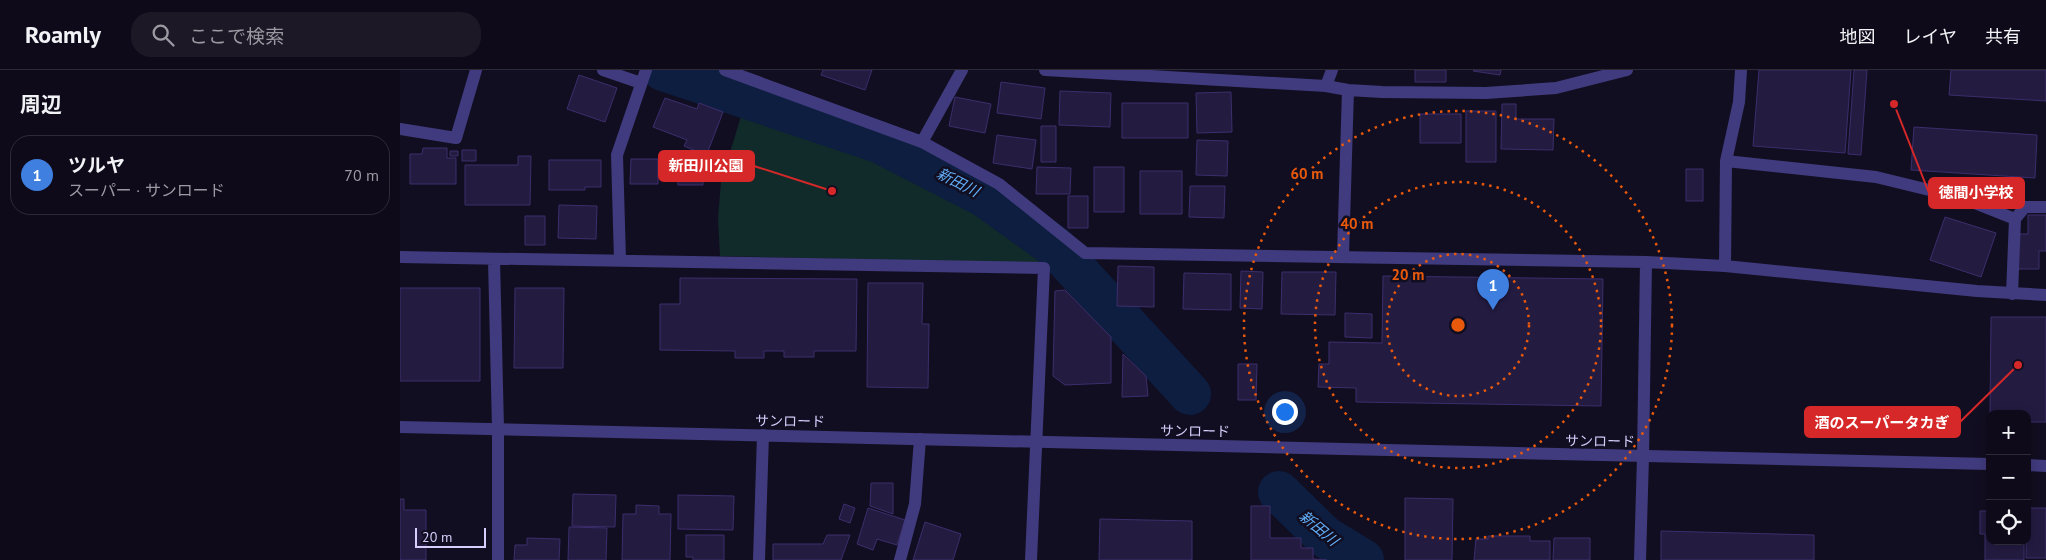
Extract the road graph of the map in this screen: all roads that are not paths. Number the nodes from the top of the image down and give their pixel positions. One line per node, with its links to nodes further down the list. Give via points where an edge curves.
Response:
1 (476, 70): 12 (street, via 456,138)
2 (603, 70): 9 (street)
3 (725, 70): 13 (street)
4 (962, 70): 13 (street)
5 (1045, 70): 10 (street)
6 (1332, 70): 10 (street)
7 (1627, 70): 11 (street, via 1556,88 1486,93)
8 (1741, 70): 14 (street, via 1739,102)
9 (644, 76): 20 (street, via 618,155)
10 (1326, 86): 11 (street)
11 (1348, 90): 17 (street)
12 (400, 129)
13 (922, 142): 17 (street, via 999,184 1085,253)
14 (1726, 161): 16 (street, via 1876,177 1962,198); 22 (street)
15 (2046, 207): 16 (street, via 2025,207)
16 (2015, 219): 23 (street)
17 (1344, 255): 21 (street)
18 (400, 257): 19 (street)
19 (494, 259): 20 (street); 26 (street)
20 (620, 260): 29 (street, via 1044,268)
21 (1646, 262): 22 (street); 30 (street)
22 (1726, 266): 23 (street)
23 (2012, 294): 24 (street)
24 (2046, 295)
25 (400, 427): 26 (street, サンロード)
26 (498, 429): 27 (street, サンロード); 34 (street)
27 (763, 435): 28 (street, サンロード); 35 (street)
28 (920, 439): 29 (street, サンロード); 36 (street, via 916,504)
29 (1037, 442): 30 (street, サンロード); 37 (street)
30 (1643, 457): 31 (street, サンロード); 38 (street)
31 (1986, 464)
32 (2031, 465): 33 (street)
33 (2046, 466)
34 (498, 560)
35 (759, 560)
36 (900, 560)
37 (1031, 560)
38 (1640, 560)

